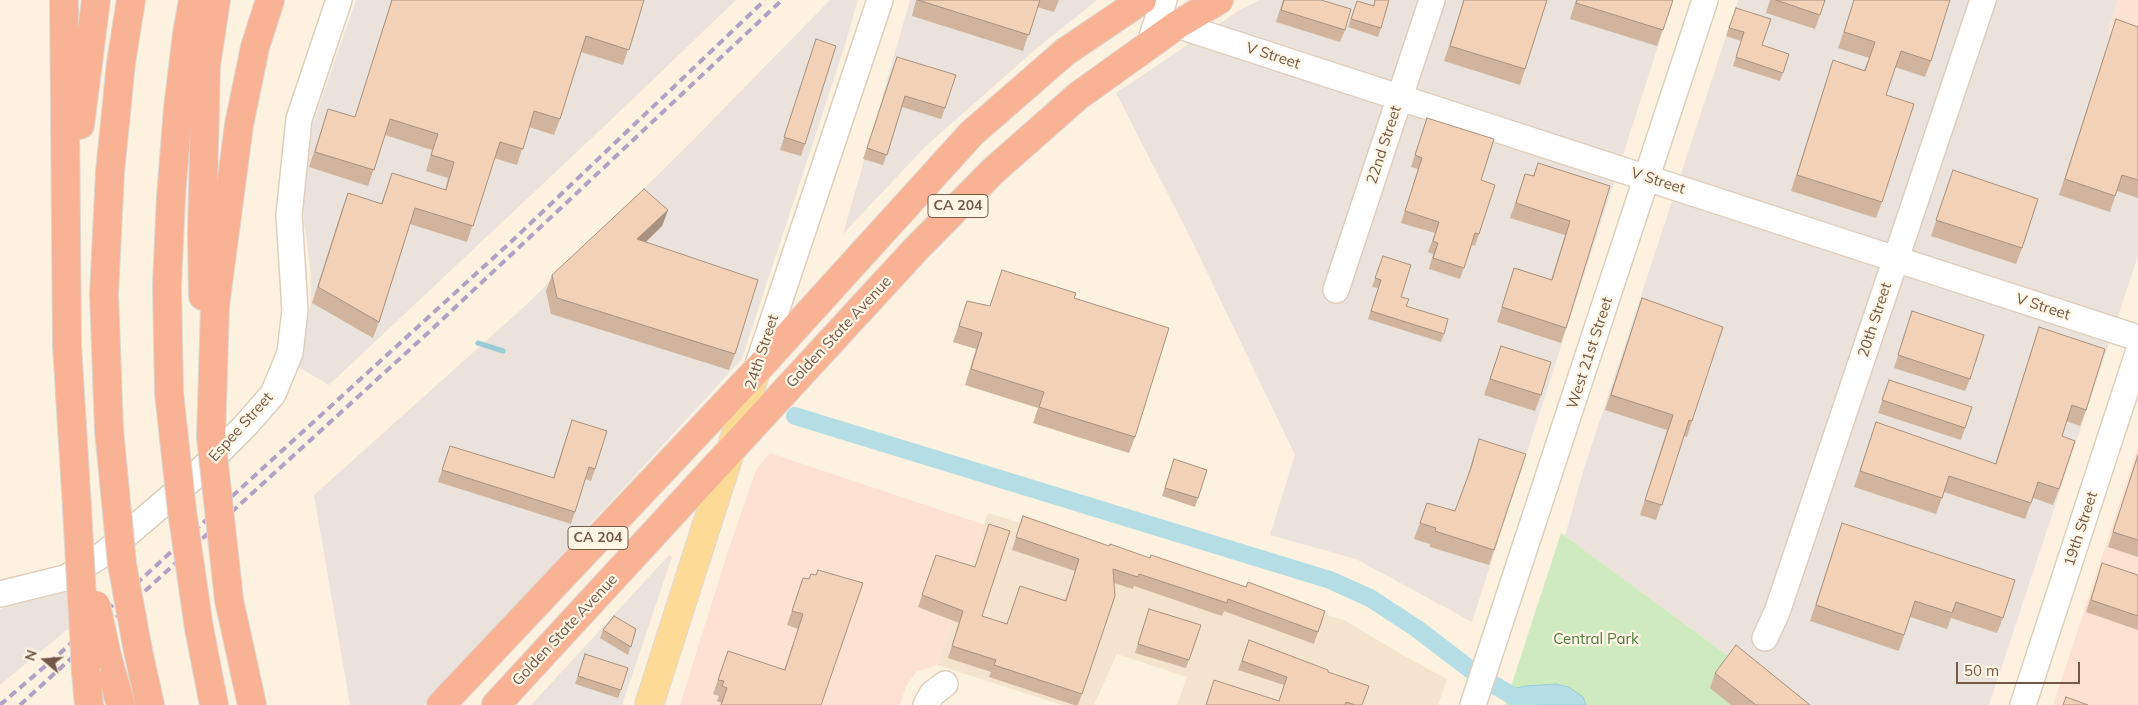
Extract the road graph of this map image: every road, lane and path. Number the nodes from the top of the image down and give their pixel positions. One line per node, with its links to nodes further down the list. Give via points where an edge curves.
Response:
1 (64, 0): 19 (highway)
2 (96, 0): 19 (highway)
3 (131, 0): 33 (highway, bridge, via 121,63 110,181 104,294 108,430 122,564)
4 (193, 0): 34 (highway, bridge, via 171,197 169,393 182,511)
5 (216, 0): 24 (highway, via 206,65 202,232)
6 (270, 0): 24 (highway, via 255,47 239,125)
7 (339, 0): 27 (street, Espee Street, via 299,119 289,215 295,310 290,353 273,394 194,477 105,553 65,578)
8 (880, 0): 25 (street, 24th Street)
9 (1142, 0): 25 (highway, CA 204, via 1065,52 972,133)
10 (1164, 0): 16 (street)
11 (1219, 0): 15 (highway, Golden State Avenue / CA 204)
12 (1432, 0): 17 (street, 22nd Street)
13 (1705, 0): 18 (street, West 21st Street)
14 (1983, 0): 20 (street, 20th Street)
15 (1177, 25): 16 (highway, Golden State Avenue / CA 204); 17 (street, V Street)
16 (1148, 46): 26 (highway, Golden State Avenue / CA 204, via 1078,96 992,171)
17 (1400, 97): 18 (street, V Street); 21 (street, 22nd Street)
18 (1647, 178): 20 (street, V Street); 40 (street, West 21st Street)
19 (66, 230): 29 (highway, bridge, via 68,345 77,508)
20 (1895, 259): 22 (street, V Street); 28 (street, 20th Street, via 1778,612)
21 (1336, 290)
22 (2138, 338)
23 (2138, 354): 41 (street, 19th Street)
24 (208, 360): 35 (highway, bridge, via 211,437 229,600)
25 (756, 371): 26 (main road, 24th Street); 36 (highway, CA 204)
26 (731, 449): 37 (highway, Golden State Avenue / CA 204); 38 (main road, 24th Street)
27 (7, 589)
28 (1765, 638)
29 (97, 664): 31 (highway); 32 (highway)
30 (944, 684): 39 (street, via 932,694)
31 (89, 705)
32 (121, 705)
33 (150, 705)
34 (214, 705)
35 (252, 705)
36 (441, 705)
37 (496, 705)
38 (649, 705)
39 (926, 705)
40 (1474, 705)
41 (2023, 705)

